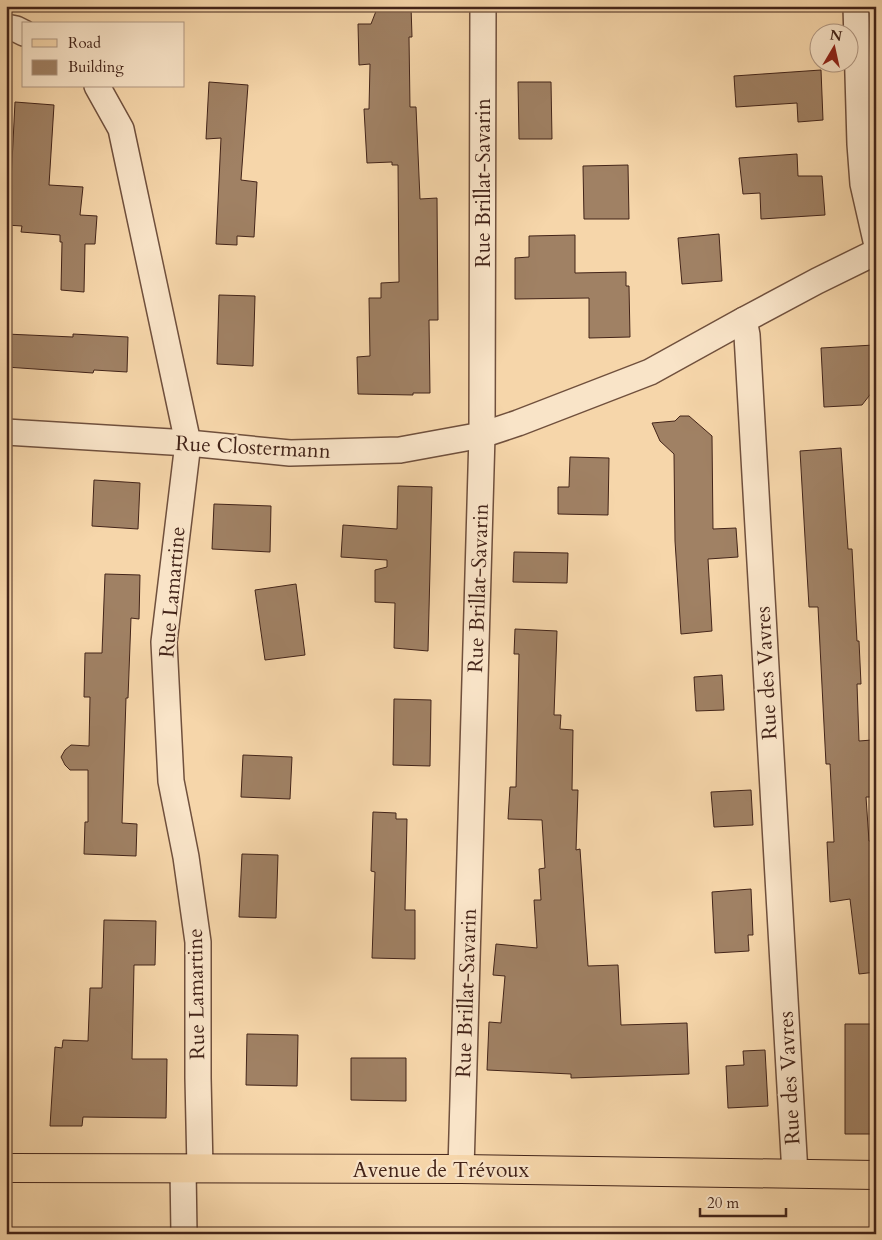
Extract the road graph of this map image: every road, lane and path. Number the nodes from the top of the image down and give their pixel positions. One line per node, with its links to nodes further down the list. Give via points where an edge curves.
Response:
1 (483, 6): 10 (street, Rue Brillat-Savarin)
2 (856, 6): 6 (street, via 863,184)
3 (6, 27): 4 (street)
4 (22, 32)
5 (98, 88): 11 (street, Rue Lamartine, via 121,129)
6 (876, 241)
7 (876, 252): 8 (street)
8 (744, 320): 10 (street, Rue Clostermann, via 650,372); 15 (street, Rue des Vavres)
9 (6, 432): 11 (street, Rue Clostermann)
10 (482, 435): 11 (street, Rue Clostermann, via 382,451 290,453); 14 (street, Rue Brillat-Savarin)
11 (188, 443): 13 (street, Rue Lamartine, via 164,642 171,781 198,942 198,1078)
12 (6, 1168): 13 (main road, Avenue de Trévoux)
13 (192, 1169): 14 (main road, Avenue de Trévoux); 17 (street, Rue Lamartine)
14 (461, 1169): 15 (main road, Avenue de Trévoux)
15 (795, 1174): 16 (main road, Avenue de Trévoux)
16 (876, 1175)
17 (184, 1234)

